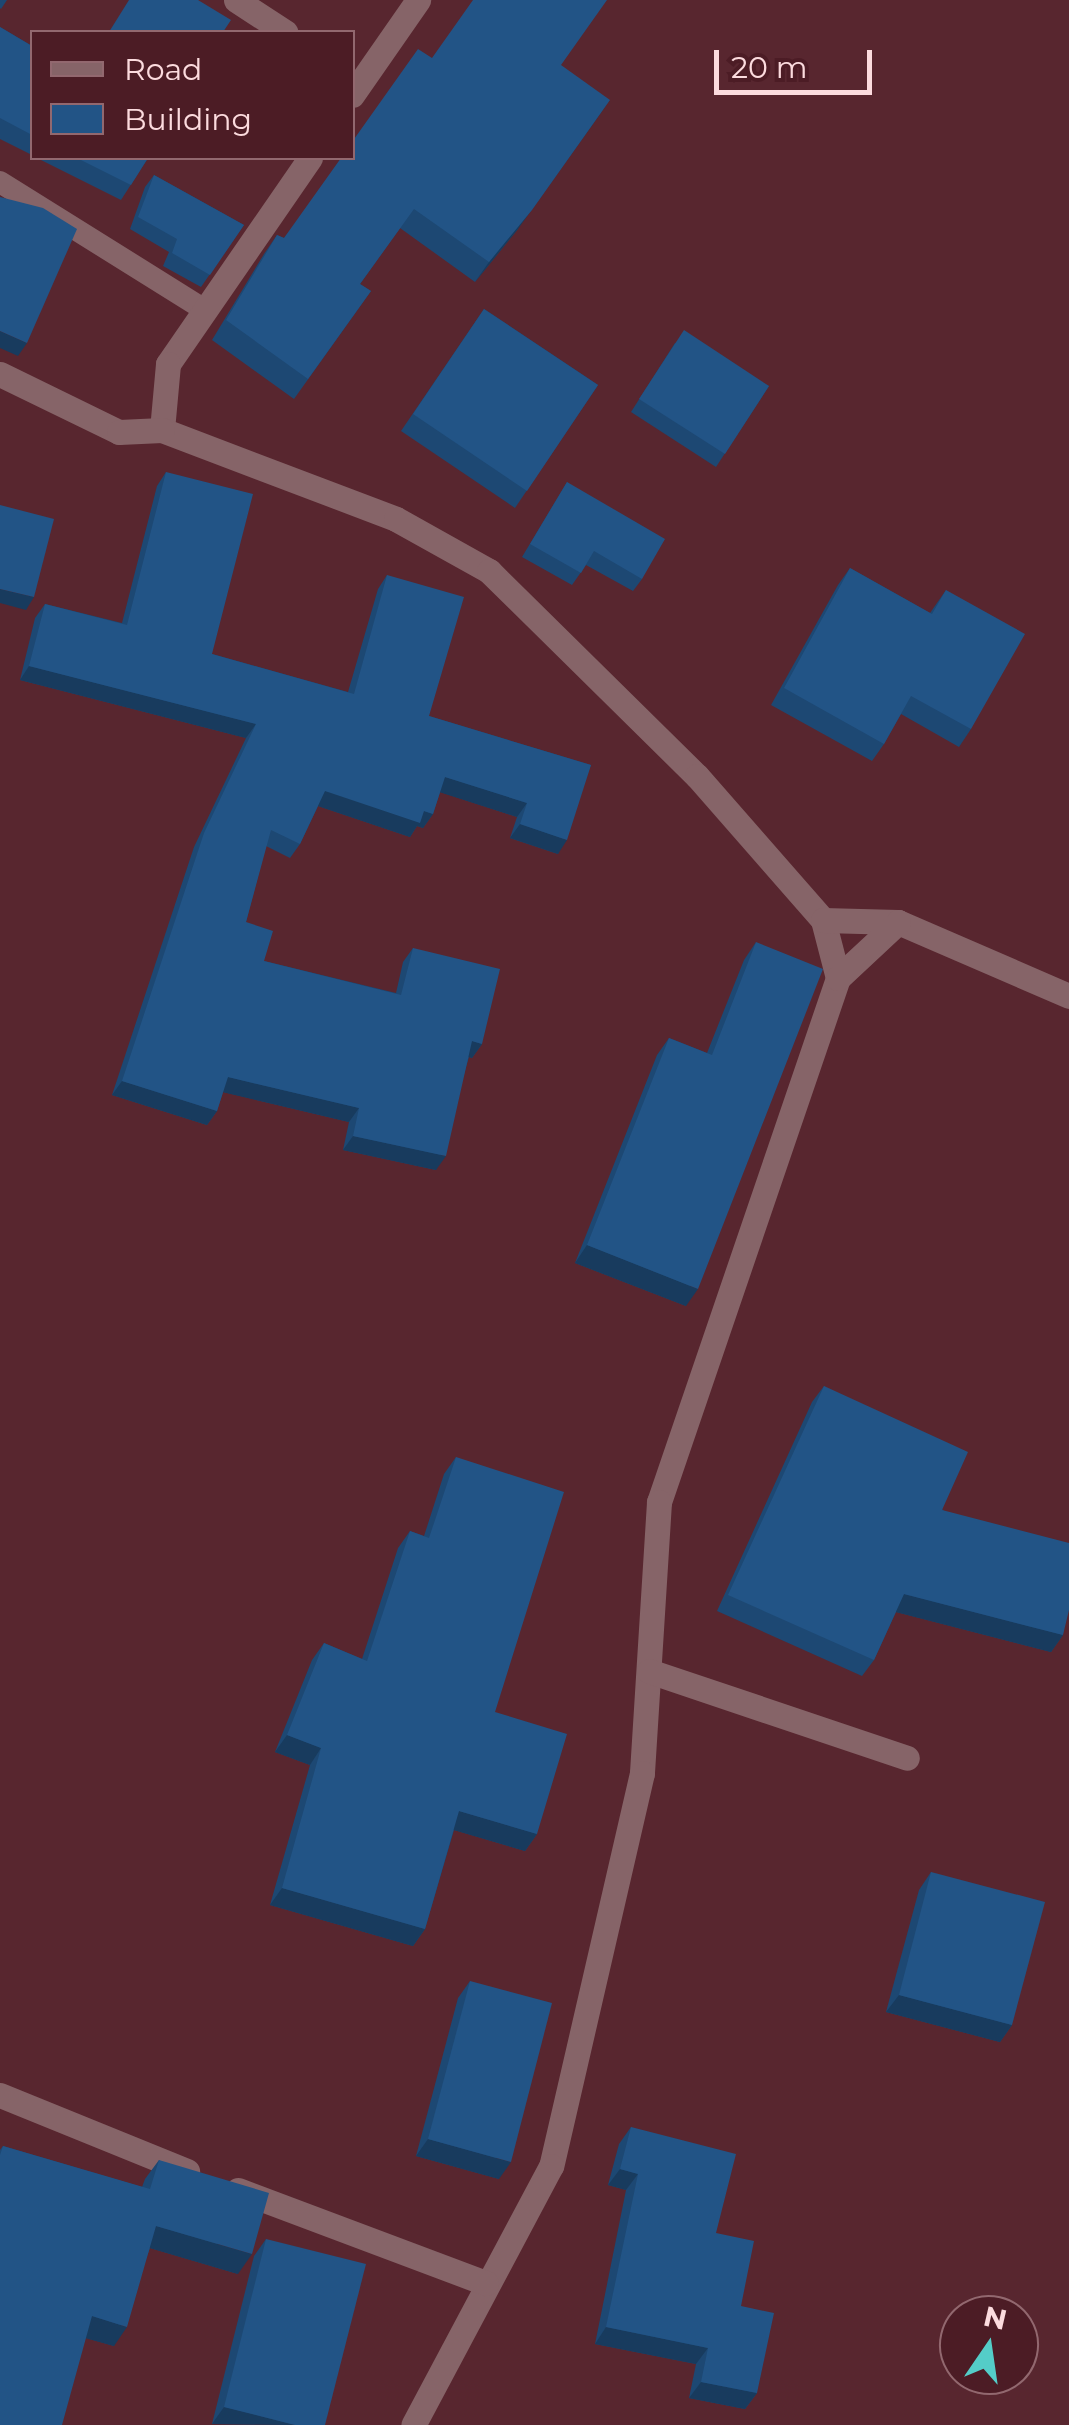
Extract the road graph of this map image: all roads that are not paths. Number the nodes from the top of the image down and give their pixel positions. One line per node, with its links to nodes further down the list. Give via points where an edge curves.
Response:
1 (236, 0): 3 (street)
2 (418, 0): 4 (street)
3 (282, 30)
4 (355, 86)
5 (309, 160): 7 (street)
6 (0, 182): 7 (lane)
7 (205, 310): 9 (street, via 168,364)
8 (0, 374): 9 (street, via 119,432)
9 (162, 430): 10 (street, via 396,518 489,570 697,776)
10 (823, 920): 11 (street); 12 (street)
11 (898, 922): 12 (street); 13 (street)
12 (838, 978): 14 (street, via 659,1502)
13 (1069, 996)
14 (648, 1671): 15 (street); 17 (street, via 642,1773 551,2166)
15 (907, 1758)
16 (0, 2095): 17 (street)
17 (486, 2283): 18 (street)
18 (413, 2425)

